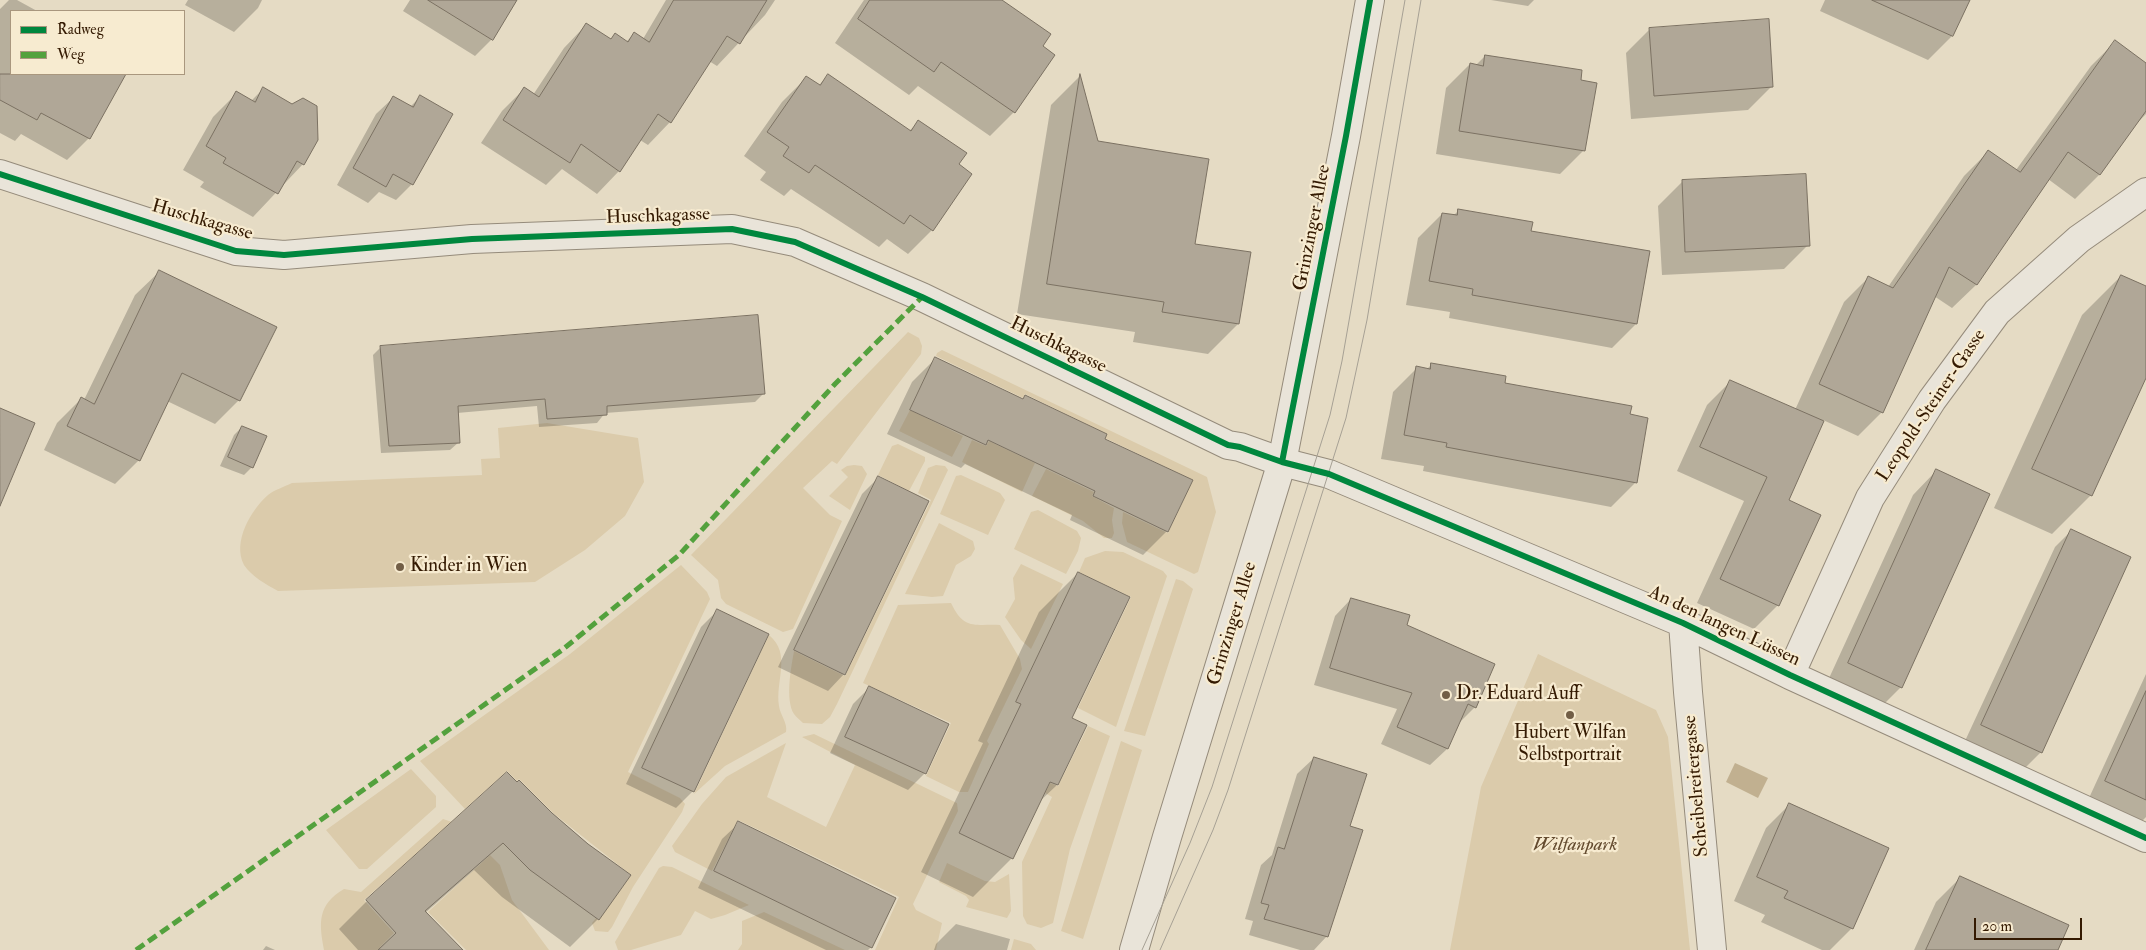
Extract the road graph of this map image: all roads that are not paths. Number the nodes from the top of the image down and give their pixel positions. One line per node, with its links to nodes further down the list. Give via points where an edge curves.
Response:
1 (1370, 0): 4 (street, Grinzinger Allee)
2 (0, 174): 4 (street, Huschkagasse, via 236,251 284,255 472,239 732,229 795,242 922,297 1228,445)
3 (2146, 192): 6 (street, Leopold-Steiner-Gasse, via 2079,239 1996,312 1932,400 1870,498)
4 (1282, 462): 5 (street, An den langen Lüssen, via 1329,474); 8 (street, Grinzinger Allee)
5 (1684, 623): 6 (street, An den langen Lüssen); 9 (street, Scheibelreitergasse)
6 (1790, 675): 7 (street, An den langen Lüssen)
7 (2146, 838)
8 (1134, 950)
9 (1712, 950)

